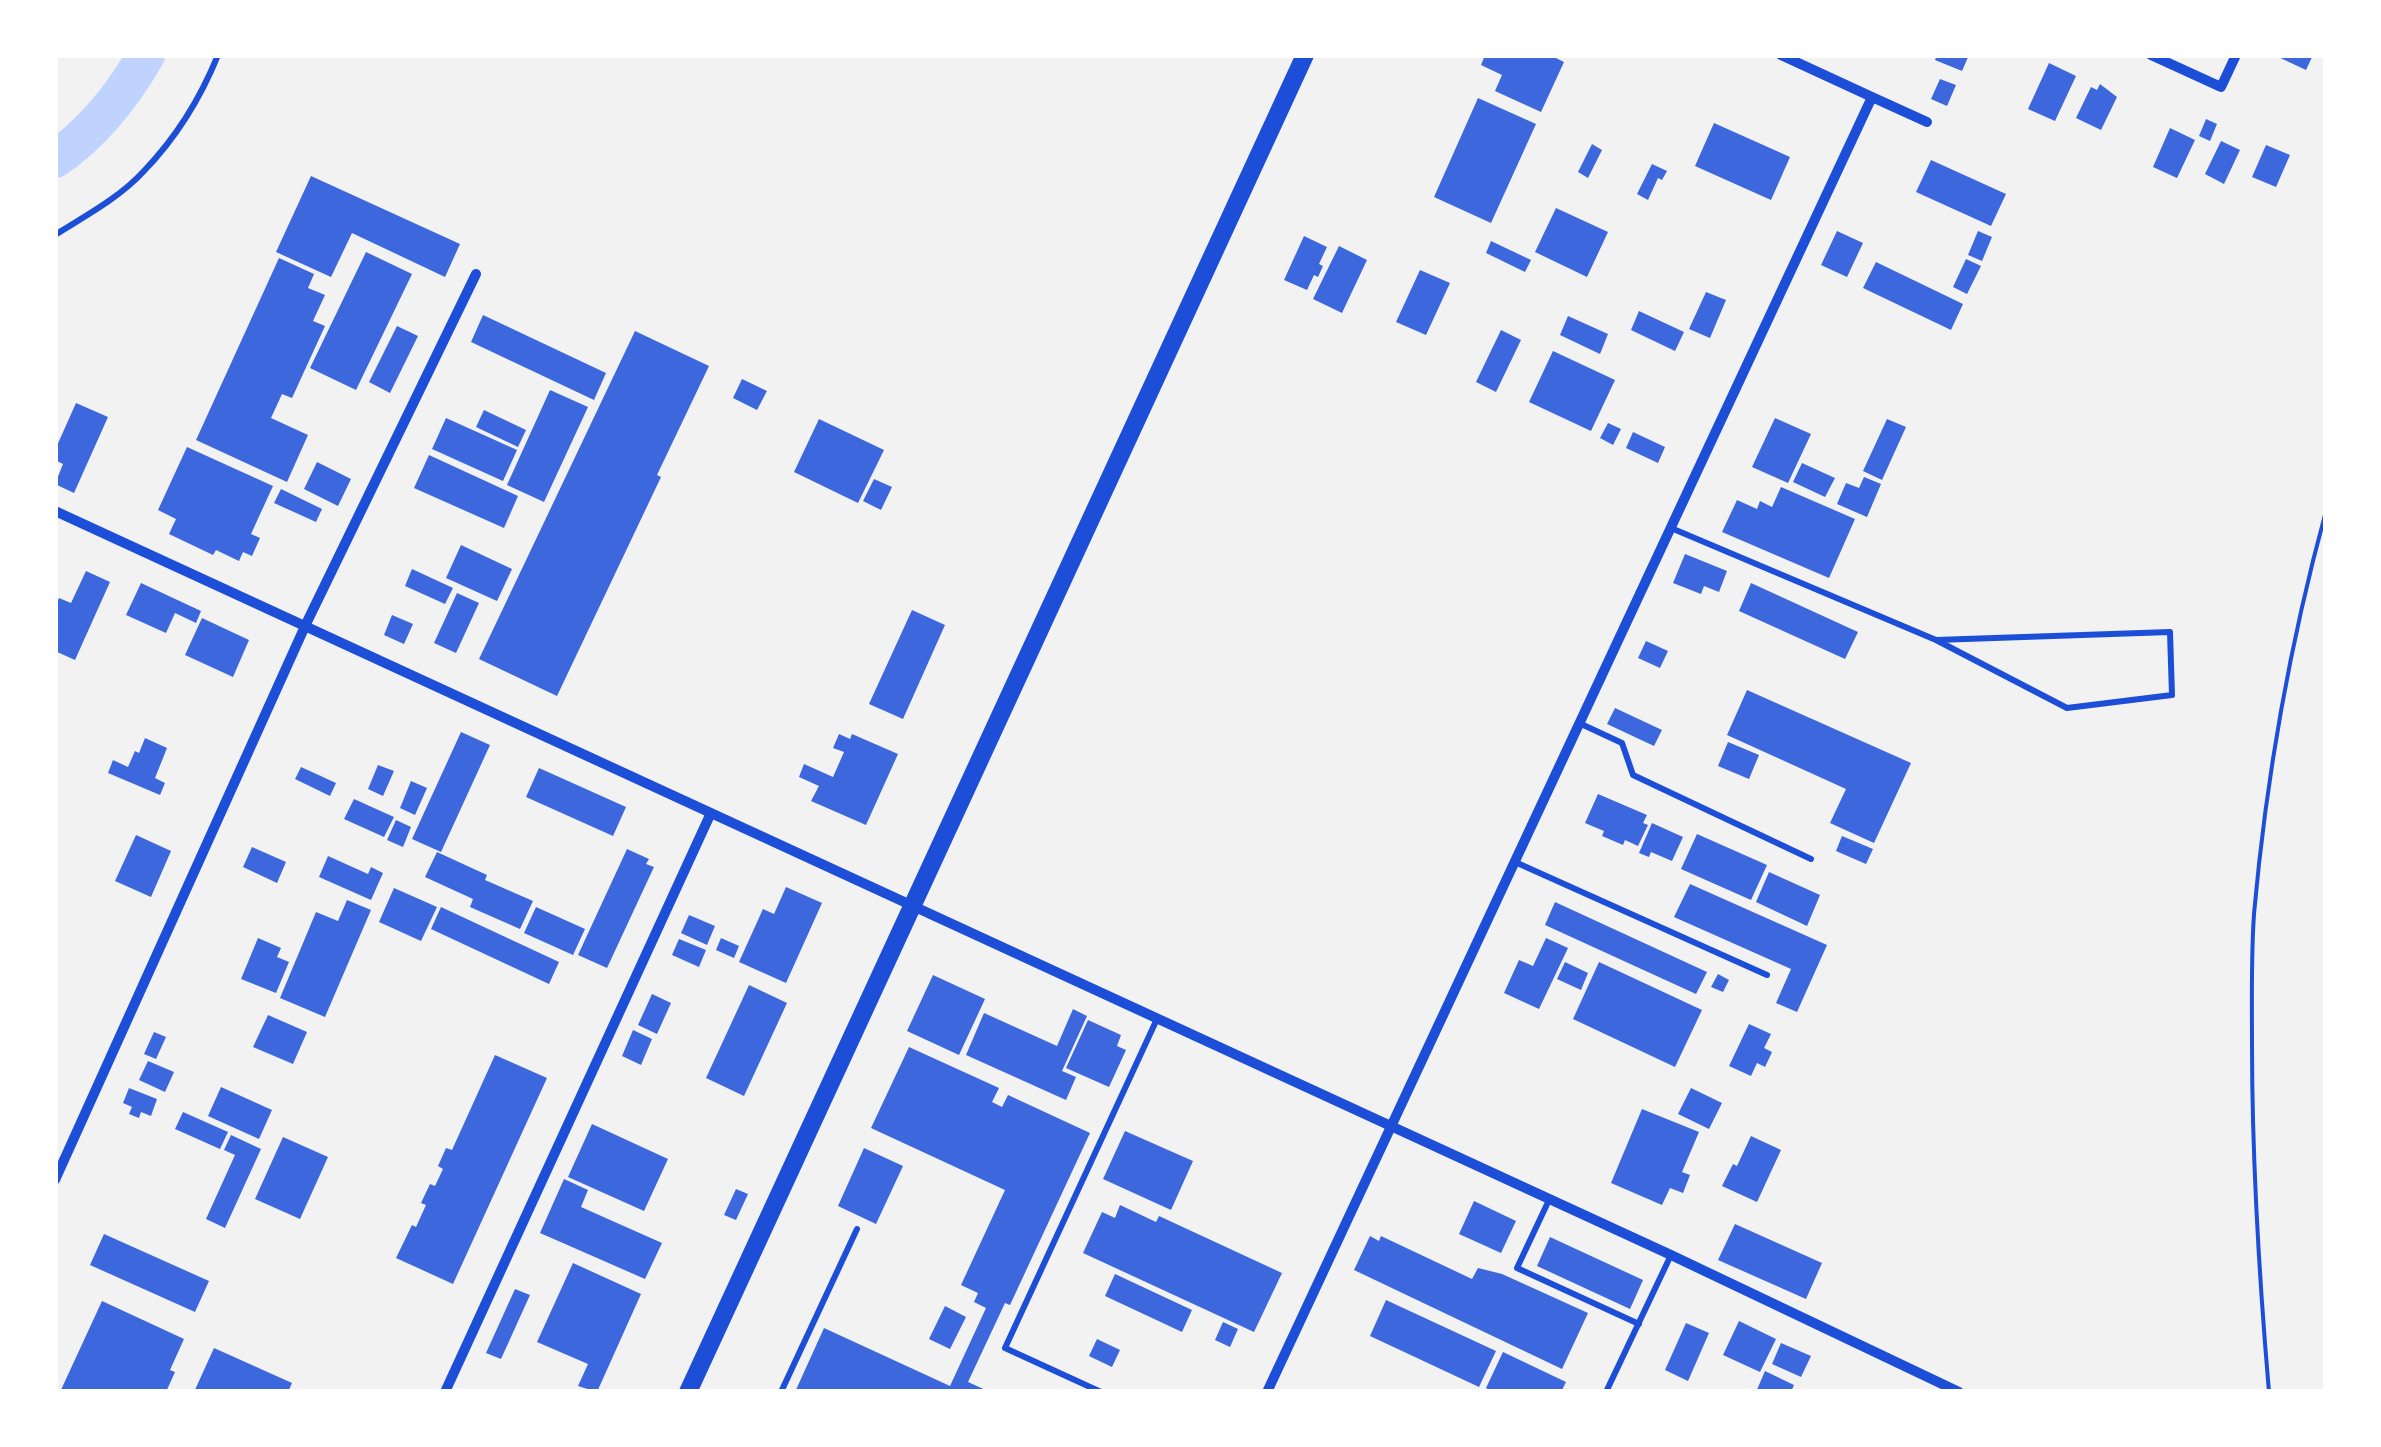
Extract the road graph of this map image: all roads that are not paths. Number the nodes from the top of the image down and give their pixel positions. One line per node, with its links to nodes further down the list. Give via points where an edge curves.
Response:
1 (218, 55): 8 (lane, via 200,96 142,173)
2 (1304, 55): 18 (main road)
3 (1781, 55): 6 (street)
4 (2151, 55): 5 (street, via 2221,87)
5 (2236, 55)
6 (1872, 97): 7 (street); 11 (street)
7 (1927, 122)
8 (55, 234)
9 (476, 274): 12 (street)
10 (55, 510): 12 (street)
11 (1670, 528): 13 (lane); 14 (street)
12 (306, 624): 15 (street); 22 (street)
13 (1936, 640): 13 (lane, via 2170,632 2172,695 2067,708)
14 (1579, 724): 16 (lane, via 1622,743 1633,774); 17 (street)
15 (710, 815): 18 (street); 27 (street)
16 (1810, 860)
17 (1514, 861): 19 (lane); 21 (street)
18 (911, 907): 20 (street); 28 (main road)
19 (1767, 975)
20 (1157, 1020): 21 (street); 30 (lane, via 1005,1348)
21 (1390, 1126): 23 (street); 31 (street)
22 (57, 1171)
23 (1550, 1199): 25 (street); 26 (lane, via 1517,1268)
24 (857, 1229): 29 (lane)
25 (1672, 1255): 26 (lane); 33 (street)
26 (1639, 1324): 32 (lane)
27 (445, 1392)
28 (688, 1392)
29 (781, 1392)
30 (1100, 1392)
31 (1267, 1392)
32 (1606, 1392)
33 (1958, 1392)

